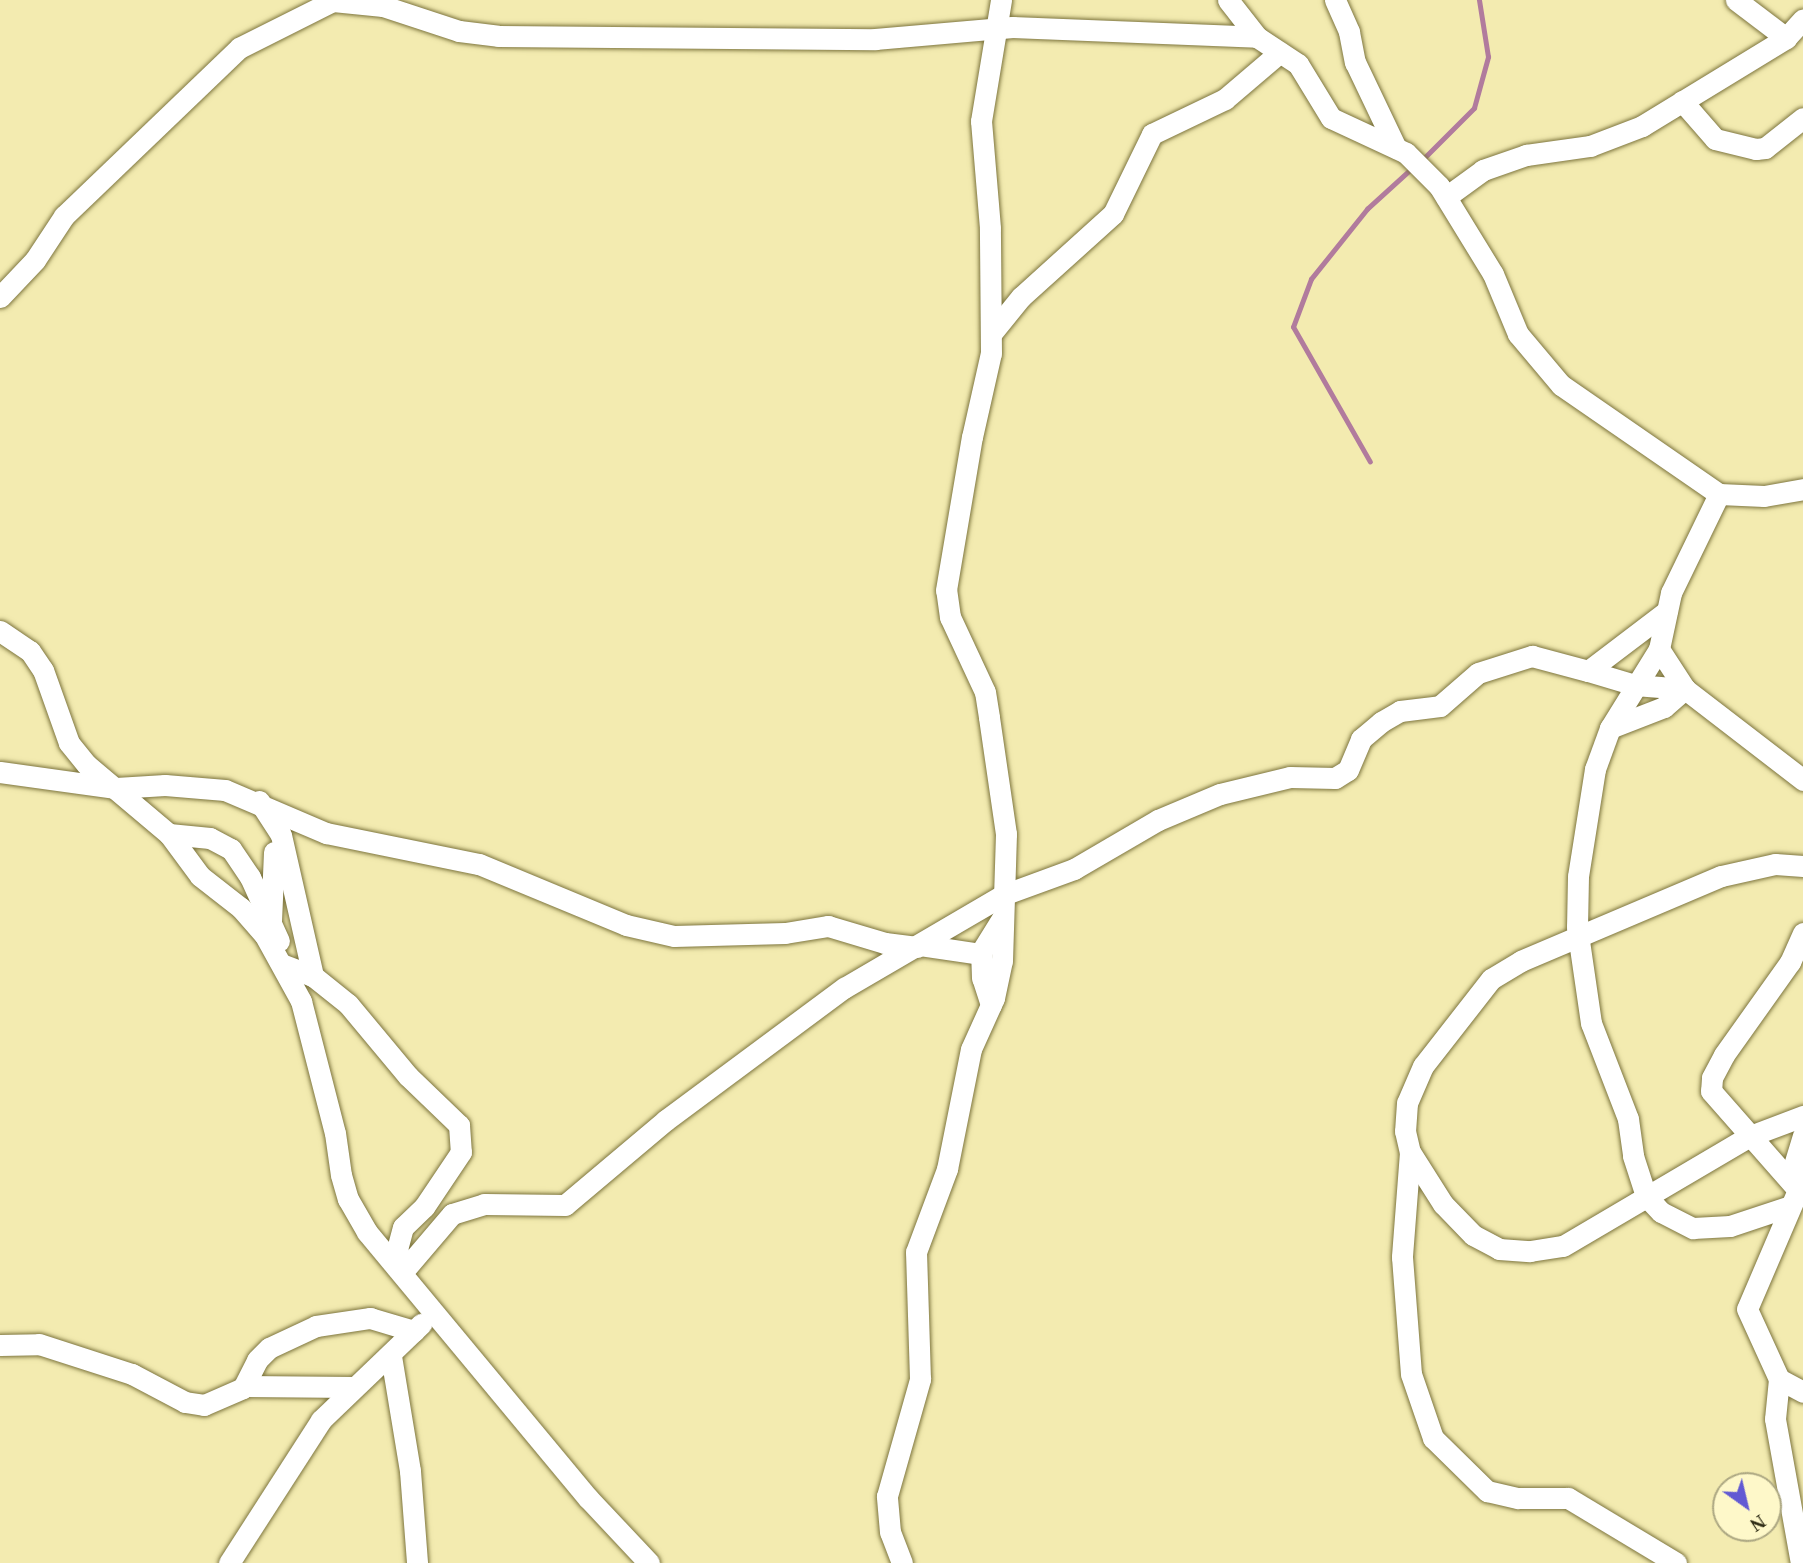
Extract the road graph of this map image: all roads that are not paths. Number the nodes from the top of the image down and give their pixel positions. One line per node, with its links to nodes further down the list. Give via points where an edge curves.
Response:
1 (1001, 0): 6 (street)
2 (1228, 0): 7 (street)
3 (1335, 0): 12 (street, via 1365,86)
4 (1736, 0): 8 (street)
5 (1803, 19): 8 (street)
6 (998, 32): 7 (street, via 1012,27); 14 (street, via 823,40 756,34 498,36 459,31 383,6 333,1 239,48 64,216 35,260); 15 (street, via 981,121 990,228)
7 (1257, 37): 9 (street)
8 (1786, 38): 10 (street)
9 (1280, 52): 12 (street, via 1307,76 1331,118); 15 (street, via 1225,99 1152,134 1113,214 1021,297)
10 (1682, 101): 11 (street, via 1715,139 1756,149 1765,148); 13 (street, via 1642,126 1590,146 1526,155 1483,170)
11 (1803, 118)
12 (1396, 148): 13 (street, via 1424,168)
13 (1446, 197): 17 (street, via 1480,250 1518,334 1534,357 1583,402)
14 (0, 297)
15 (991, 334): 32 (street, via 989,370 972,437 946,590 950,617 985,692 1006,834)
16 (1803, 489): 17 (street, via 1764,496)
17 (1718, 494): 18 (street, via 1687,555)
18 (1667, 611): 20 (street); 21 (street)
19 (0, 631): 27 (street, via 30,651 43,670 69,743)
20 (1658, 649): 22 (street); 23 (street)
21 (1588, 671): 22 (street); 32 (street, via 1532,656 1478,673 1440,706 1400,711 1381,722 1361,739 1348,769 1335,778 1290,777 1220,794 1158,820 1074,869)
22 (1635, 685): 23 (street); 24 (street)
23 (1685, 690): 24 (street, via 1664,707); 26 (street)
24 (1610, 727): 36 (street, via 1595,769 1578,876)
25 (0, 772): 27 (street)
26 (1803, 780)
27 (116, 789): 28 (street, via 196,786); 30 (street)
28 (259, 802): 29 (street); 37 (street, via 327,833 509,874 646,930 708,936 828,926 885,943)
29 (275, 824): 34 (street); 39 (street, via 300,909)
30 (169, 834): 34 (street, via 210,838 231,849); 39 (street, via 200,876 249,916)
31 (1803, 866): 36 (street, via 1775,864 1721,876)
32 (1003, 895): 33 (street); 37 (street)
33 (1003, 918): 38 (street); 40 (street, via 1002,961)
34 (271, 923): 39 (street)
35 (1803, 933): 43 (street, via 1790,962 1712,1077 1711,1091 1718,1102)
36 (1579, 939): 44 (street, via 1521,961 1491,979 1458,1018 1423,1066 1407,1103 1405,1131); 45 (street, via 1591,1023 1628,1119 1633,1156)
37 (919, 946): 38 (street); 47 (street, via 844,988 745,1060 565,1205 484,1204 452,1214)
38 (981, 954): 40 (street, via 982,978)
39 (298, 970): 47 (street, via 300,1001 348,1199); 47 (street, via 375,1031 408,1076 459,1125 461,1152 424,1207 403,1227 397,1249)
40 (991, 1005): 59 (street, via 971,1049 947,1169 916,1252 920,1379 887,1496 890,1532)
41 (1803, 1116): 43 (street)
42 (1803, 1135): 46 (street, via 1794,1165)
43 (1751, 1136): 45 (street); 46 (street)
44 (1410, 1152): 45 (street, via 1443,1204 1473,1235 1499,1249 1563,1246); 60 (street, via 1402,1257 1411,1374 1433,1438 1487,1491 1518,1498 1568,1498)
45 (1646, 1196): 46 (street, via 1661,1213 1693,1228 1730,1226)
46 (1797, 1196): 52 (street, via 1747,1309)
47 (404, 1272): 48 (street)
48 (431, 1312): 49 (street); 58 (street)
49 (414, 1331): 51 (street); 53 (street, via 370,1318 316,1326 269,1348)
50 (0, 1345): 53 (street, via 39,1343 132,1374 194,1404 223,1400)
51 (391, 1356): 54 (street); 57 (street, via 410,1471)
52 (1779, 1379): 55 (street); 61 (street, via 1776,1419)
53 (244, 1385): 54 (street)
54 (354, 1387): 56 (street, via 321,1420)
55 (1803, 1392)
56 (229, 1563)
57 (417, 1563)
58 (649, 1563)
59 (902, 1563)
60 (1676, 1563)
61 (1801, 1563)

